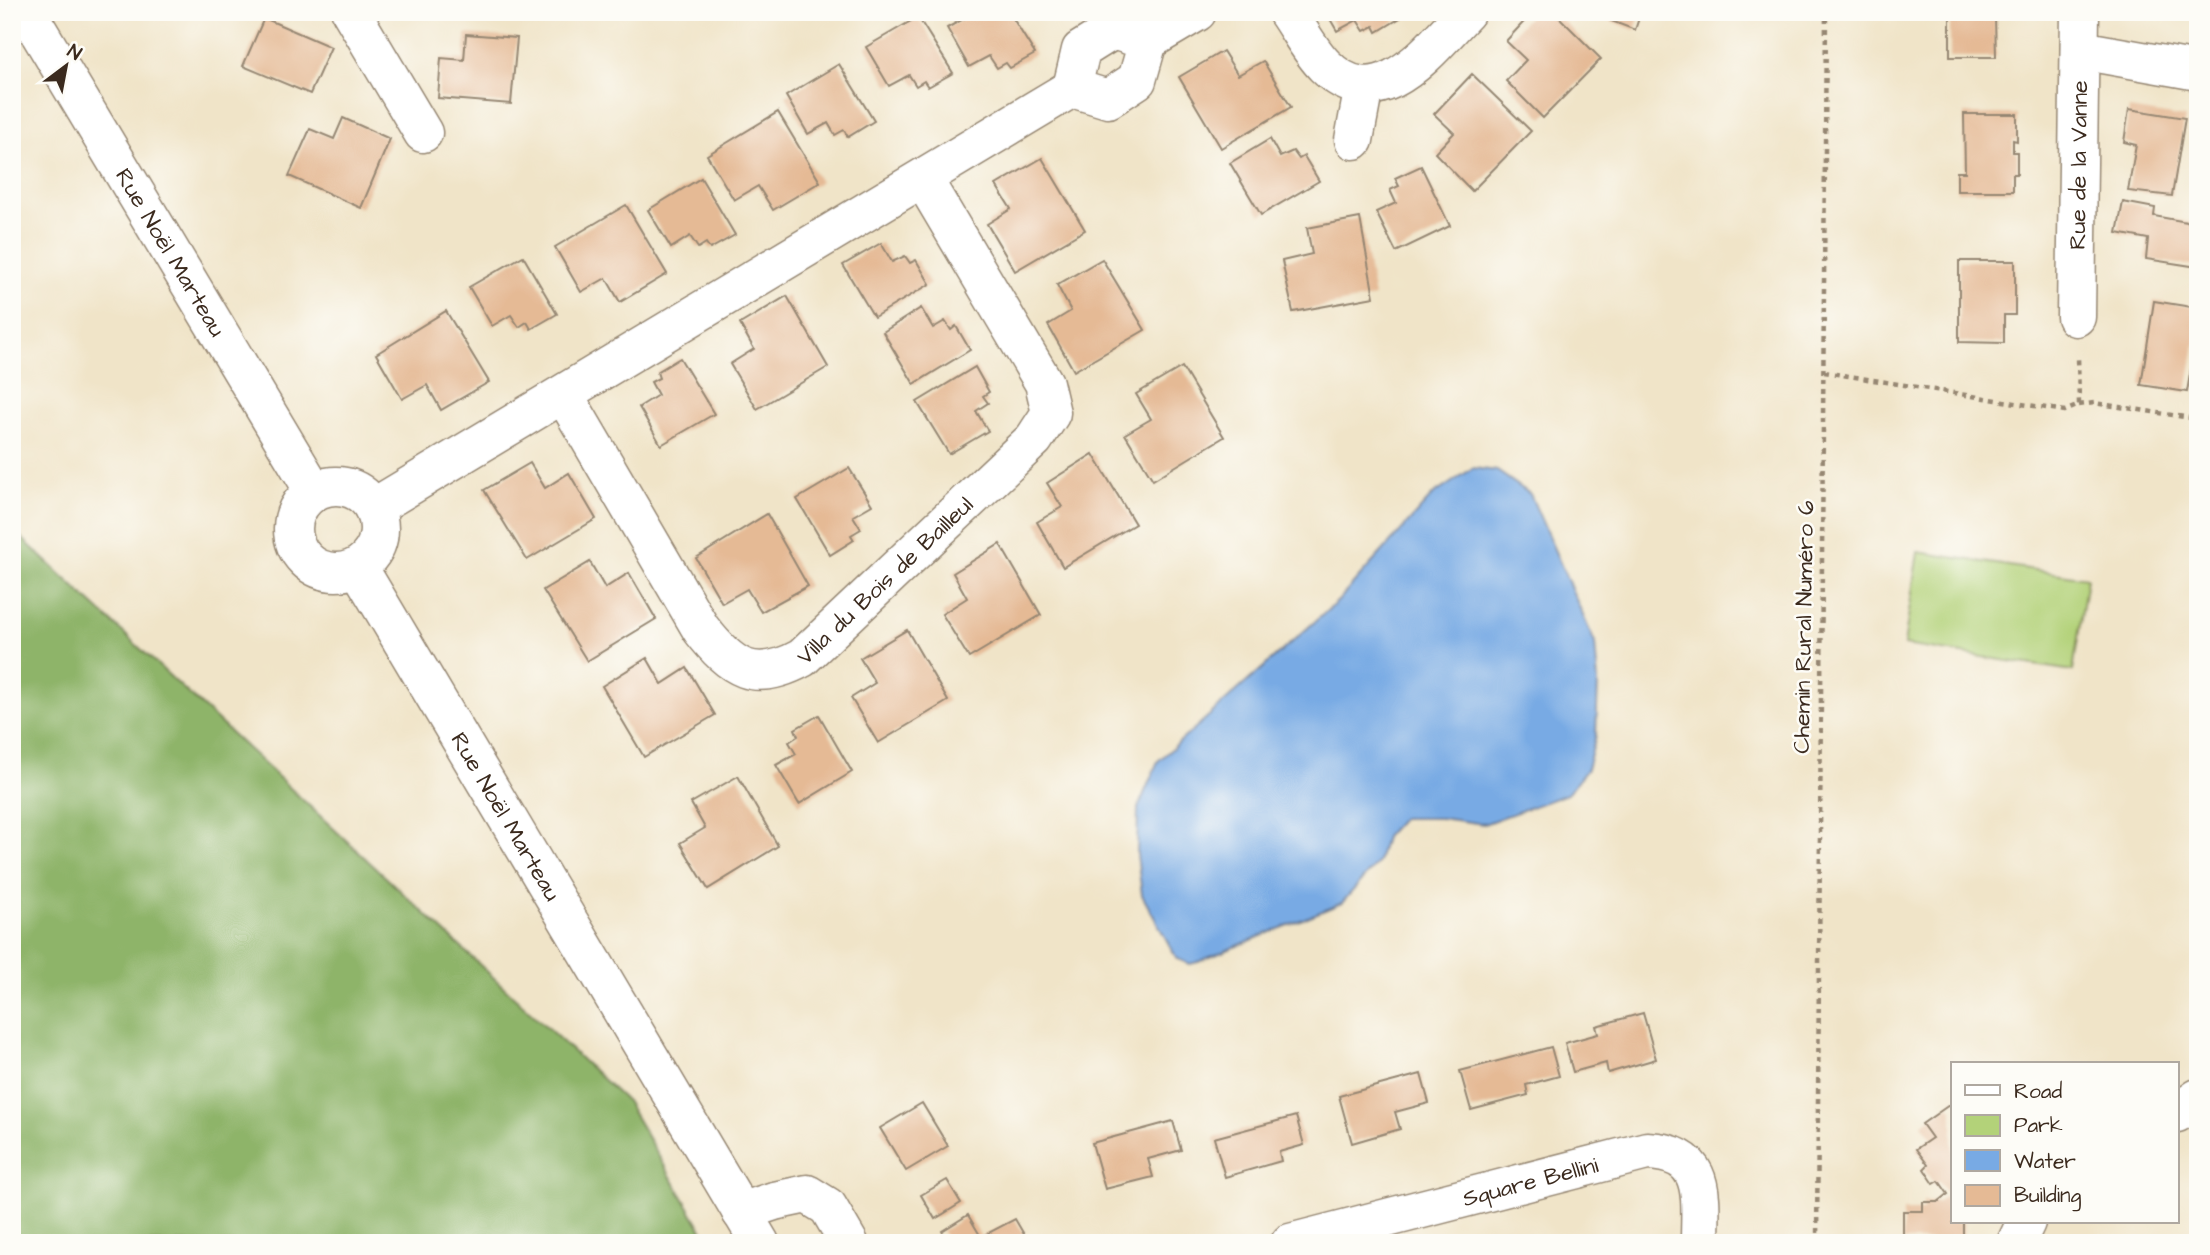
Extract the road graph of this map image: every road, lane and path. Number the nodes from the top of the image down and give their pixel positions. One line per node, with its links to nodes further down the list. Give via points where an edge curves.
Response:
1 (27, 12): 19 (street, Rue Noël Marteau)
2 (351, 12): 11 (street)
3 (1197, 12): 13 (street, via 1148,41 1113,30 1081,50 1072,88)
4 (1287, 12): 10 (street, via 1324,65 1344,80)
5 (1466, 12): 10 (street, via 1409,70 1389,82)
6 (1826, 12): 15 (path, Chemin Rural Numéro 6)
7 (2080, 12): 8 (street, Rue de la Vanne)
8 (2080, 50): 9 (street); 14 (street, Rue de la Vanne)
9 (2198, 71)
10 (1364, 86): 12 (street)
11 (423, 133)
12 (1354, 140)
13 (923, 179): 16 (street); 16 (street, Villa du Bois de Bailleul, via 1044,383 1051,413 1034,439 802,658 781,670 760,671 738,666 719,652 701,629)
14 (2076, 317): 17 (path)
15 (1824, 372): 17 (path, via 2065,411); 29 (path, Chemin Rural Numéro 6)
16 (564, 395): 20 (street)
17 (2079, 405): 18 (path, via 2094,403)
18 (2198, 419)
19 (314, 491): 20 (street, via 352,488); 21 (street, via 297,510 293,523 298,550 320,569 346,572)
20 (373, 508): 21 (street, via 379,528 376,543)
21 (358, 567): 25 (street, Rue Noël Marteau)
22 (2198, 1098): 23 (street)
23 (2178, 1112)
24 (2025, 1224): 30 (street)
25 (751, 1227): 26 (street, via 774,1201 807,1194 828,1207)
26 (849, 1243)
27 (1290, 1243): 28 (street, Square Bellini, via 1647,1151 1667,1152 1697,1175)
28 (1700, 1243)
29 (1817, 1243)
30 (2017, 1243)

